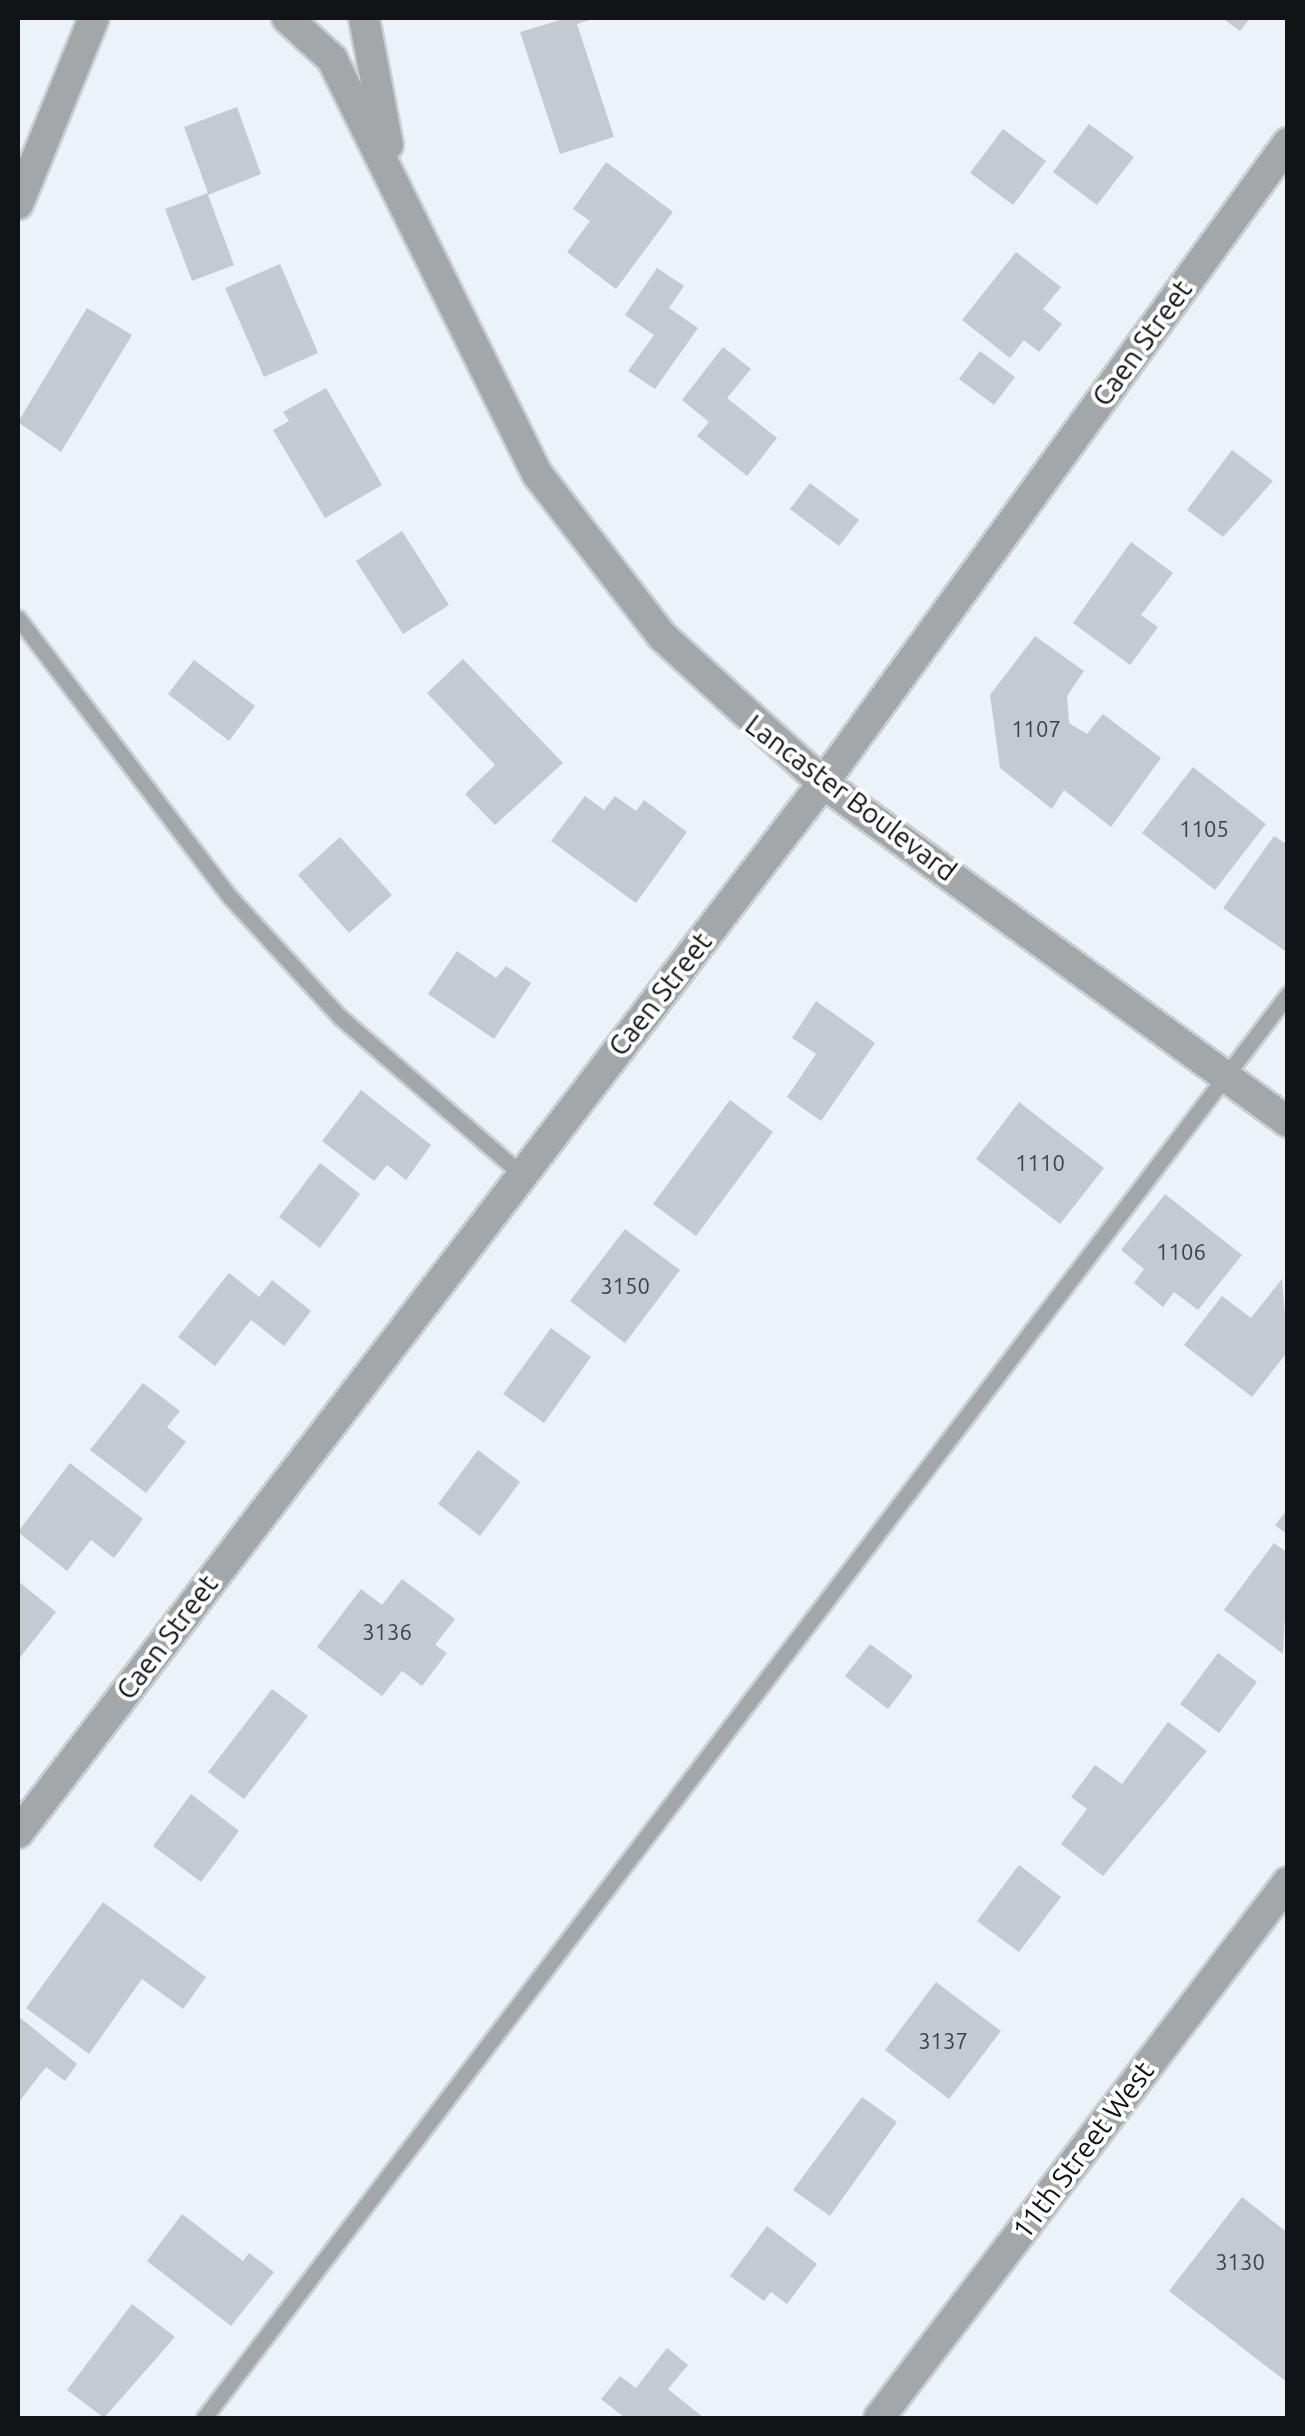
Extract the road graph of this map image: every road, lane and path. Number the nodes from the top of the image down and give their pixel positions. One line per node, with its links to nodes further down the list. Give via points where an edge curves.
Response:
1 (94, 18): 6 (street)
2 (288, 18): 5 (street, Lancaster Boulevard, via 332,59)
3 (364, 18): 5 (street, Lancaster Boulevard)
4 (1288, 143): 8 (street, Caen Street)
5 (395, 177): 8 (street, Lancaster Boulevard, via 538,474 662,636)
6 (18, 204)
7 (18, 618): 12 (lane, via 230,897 340,1017)
8 (823, 782): 10 (street, Lancaster Boulevard); 12 (street, Caen Street)
9 (1288, 994): 10 (lane)
10 (1227, 1074): 11 (street, Lancaster Boulevard); 15 (lane)
11 (1288, 1122)
12 (521, 1174): 13 (street, Caen Street)
13 (18, 1834)
14 (1288, 1882): 16 (street, 11th Street West)
15 (204, 2418)
16 (879, 2418)

